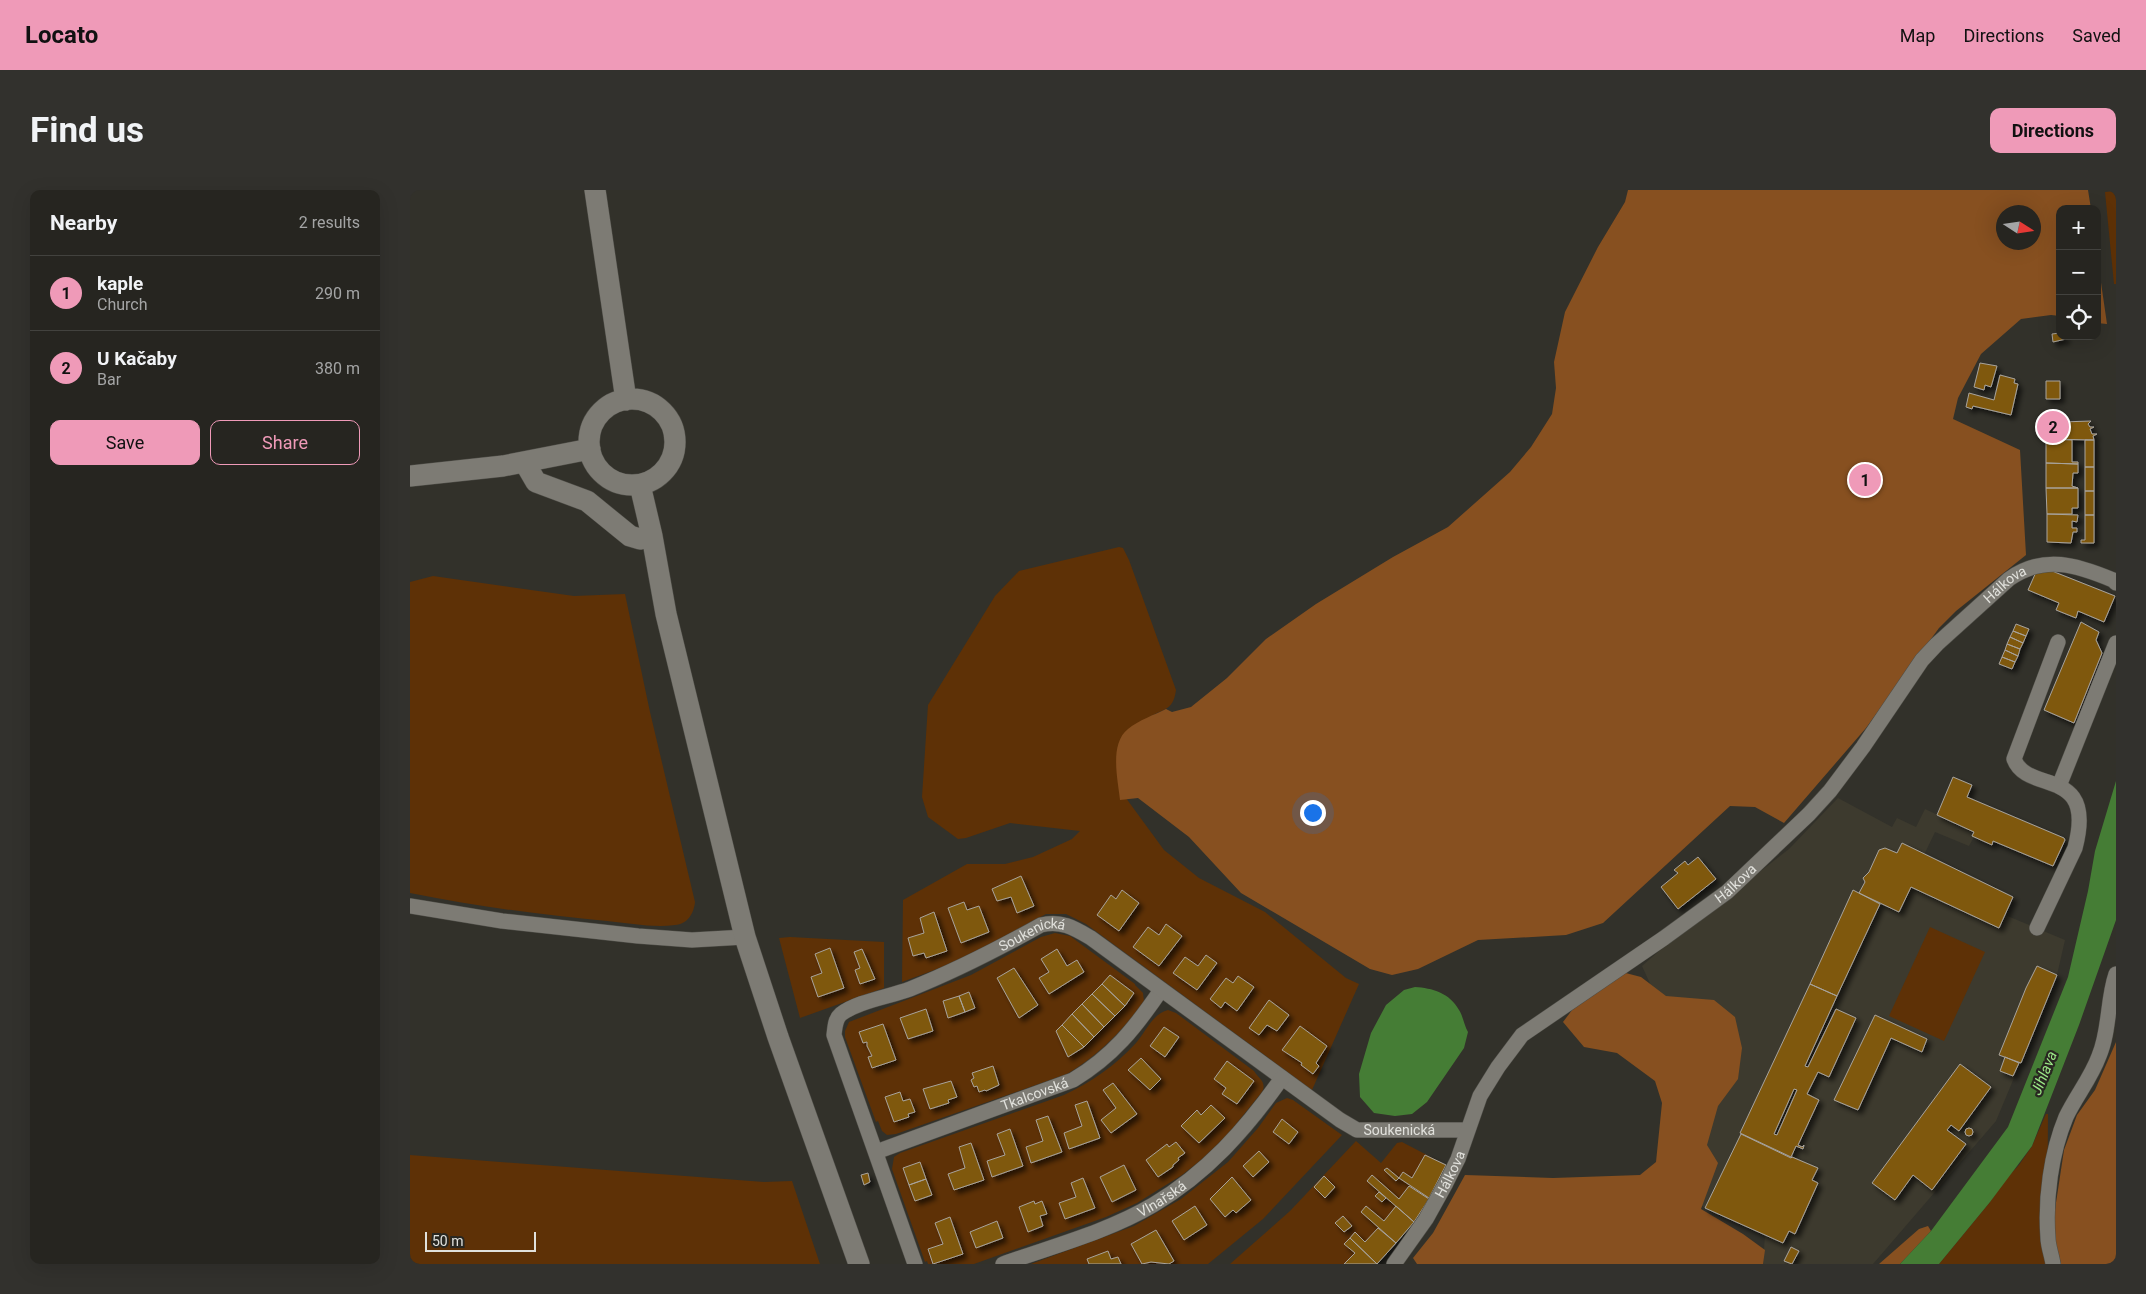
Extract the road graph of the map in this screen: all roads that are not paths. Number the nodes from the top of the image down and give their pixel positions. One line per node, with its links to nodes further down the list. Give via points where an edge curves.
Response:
1 (595, 190): 2 (main road)
2 (626, 400): 3 (main road, via 615,403 598,417 590,438); 6 (main road, via 650,403 660,410 668,419 675,442 669,465 656,478)
3 (590, 449): 4 (main road); 6 (main road, via 594,462 613,481)
4 (525, 463): 5 (main road); 7 (main road, via 536,482 587,501 630,536 640,539)
5 (410, 476)
6 (640, 485): 7 (main road)
7 (652, 536): 14 (main road, via 666,614)
8 (2116, 583): 18 (street, Hálkova, via 2088,570 2048,563 2021,570 2009,579 1922,660 1864,747 1830,791 1727,892 1522,1035 1480,1096)
9 (2058, 642): 11 (street, via 2014,759 2022,771)
10 (2116, 644): 11 (street)
11 (2059, 786): 13 (street, via 2076,802 2078,834 2075,848)
12 (410, 906): 14 (street, via 502,921 638,936 692,940)
13 (2037, 928)
14 (745, 937): 20 (main road)
15 (2116, 974): 24 (street, via 2100,1055 2066,1118 2054,1155 2048,1238)
16 (1161, 990): 17 (street, Soukenická); 19 (street, Tkalcovská, via 1119,1046 1073,1080); 19 (street, Soukenická, via 1091,938 1064,924 1052,922 967,965 849,1009 839,1016 834,1035)
17 (1282, 1078): 18 (street, Soukenická, via 1357,1130); 22 (street, Vlnařská, via 1254,1118 1232,1142 1170,1195 1108,1226)
18 (1468, 1130): 23 (street, Hálkova, via 1446,1183 1426,1219)
19 (876, 1152): 21 (street, Soukenická)
20 (858, 1264)
21 (915, 1264)
22 (1004, 1264)
23 (1394, 1264)
24 (2054, 1264)

